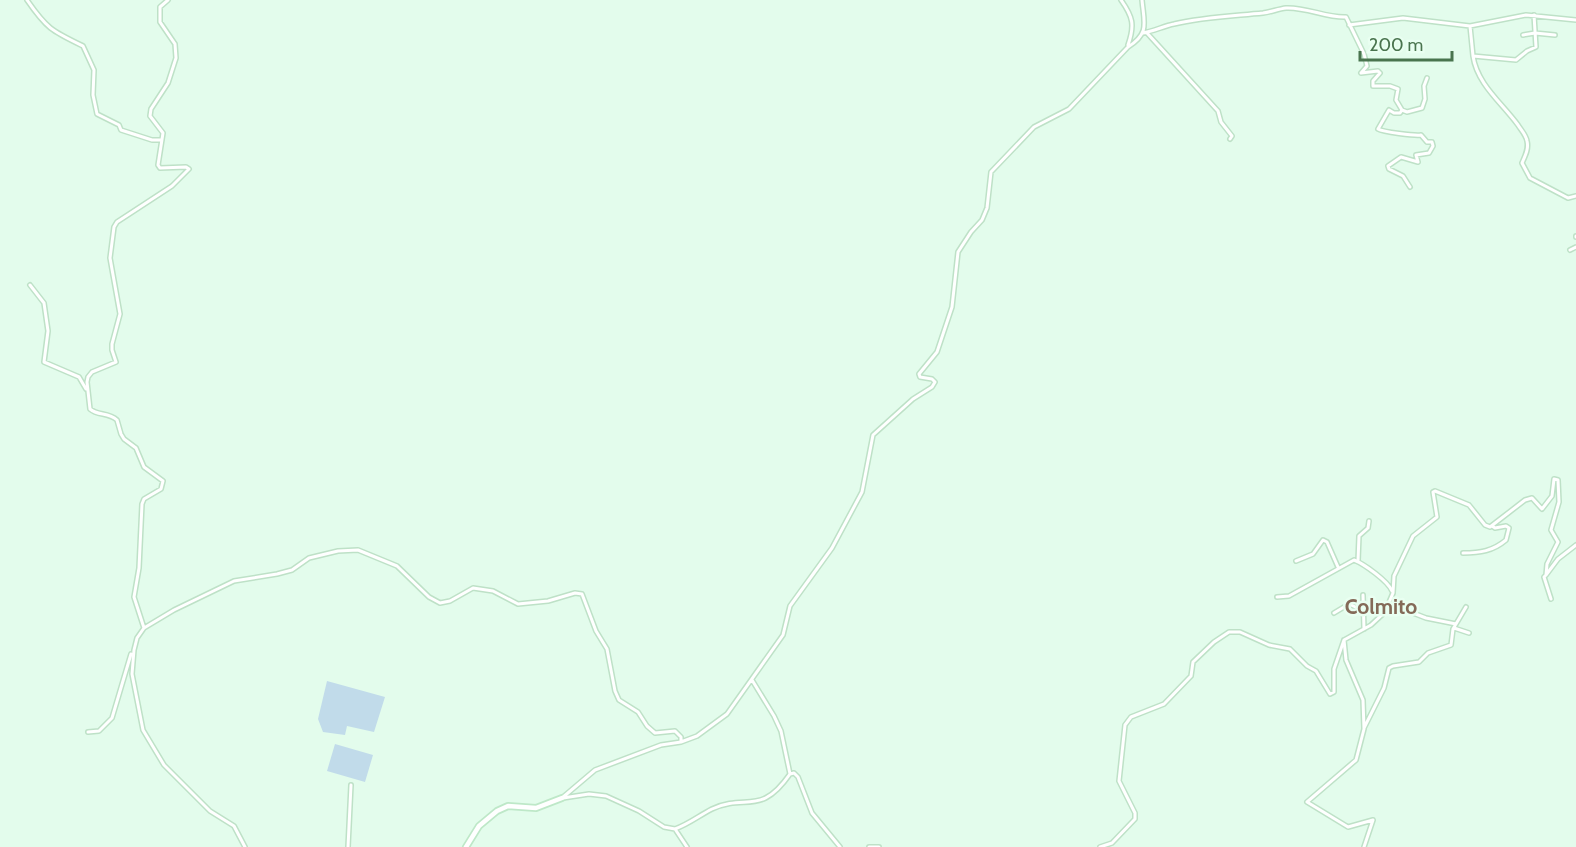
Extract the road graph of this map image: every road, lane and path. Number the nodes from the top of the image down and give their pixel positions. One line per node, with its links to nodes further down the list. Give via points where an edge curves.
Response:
1 (27, 0): 17 (street, via 56,34 83,46 94,70 97,114 120,125 121,130)
2 (168, 0): 17 (street, via 160,7 160,22 175,44 176,58 168,83 150,112 162,130)
3 (1121, 0): 13 (street, via 1133,24)
4 (1142, 0): 9 (street)
5 (1534, 15): 6 (street); 8 (street); 10 (street)
6 (1576, 20)
7 (1349, 25): 8 (street, via 1403,18); 9 (street, via 1346,18 1285,8 1174,24); 16 (street, via 1364,54 1367,66 1361,73 1378,71 1373,86 1398,89 1396,100)
8 (1470, 26): 14 (street)
9 (1145, 33): 13 (street); 18 (street, via 1218,111 1232,136)
10 (1535, 33): 11 (street); 12 (street); 14 (street, via 1536,47 1516,60)
11 (1523, 34)
12 (1555, 35)
13 (1128, 47): 47 (street, via 1069,109 1034,127 991,172 987,208 958,252 952,307 937,352 920,374 935,382 873,435 862,492 832,548 790,606 783,635)
14 (1473, 56): 20 (street, via 1482,83 1527,139 1522,163 1530,178 1568,198)
15 (1427, 78): 16 (street, via 1422,108)
16 (1402, 110): 19 (street, via 1389,110 1378,129 1387,134 1421,135 1433,146 1429,153 1416,155 1418,162 1401,157 1388,166 1403,176)
17 (162, 140): 24 (street, via 160,168 189,169 172,186 114,227 110,258 120,314 112,344 116,362 92,372 87,382)
18 (1230, 140)
19 (1410, 188)
20 (1576, 196)
21 (1576, 247): 22 (street)
22 (1570, 250)
23 (30, 285): 24 (street, via 44,303 48,331 44,362 79,377)
24 (88, 393): 42 (street, via 90,410 117,420 121,434 136,448 144,467 163,481 161,489 142,504 140,568 134,597)
25 (1369, 521): 30 (street, via 1368,528 1359,536)
26 (1492, 526): 28 (street, via 1509,528 1506,540 1479,553); 32 (street, via 1525,500 1536,500 1542,509 1552,496 1552,482 1558,480 1559,502 1551,530 1558,542); 33 (street, via 1485,525 1469,505 1433,492 1437,517 1413,536 1394,576)
27 (1576, 545): 32 (street)
28 (1463, 553)
29 (1296, 561): 31 (street, via 1313,554 1326,541)
30 (1358, 561): 31 (street); 33 (street, via 1390,585)
31 (1338, 567): 35 (street, via 1289,596)
32 (1546, 575): 36 (street)
33 (1393, 593): 37 (street)
34 (1364, 595): 39 (street)
35 (1277, 597)
36 (1551, 599)
37 (1390, 604): 41 (street); 43 (street)
38 (1466, 607): 41 (street)
39 (1364, 611): 40 (street, via 1349,604); 43 (street)
40 (1334, 613)
41 (1455, 626): 44 (street); 48 (street, via 1451,645 1428,653 1419,662 1389,668)
42 (144, 628): 45 (street); 50 (street, via 234,581 292,570 309,558 338,551 358,550 397,566 440,603 473,588 494,591 518,604 582,594 607,649 619,700 638,712 655,733 675,731)
43 (1364, 629): 46 (street)
44 (1469, 633)
45 (137, 638): 49 (street, via 112,718 99,731); 55 (street, via 132,674 142,730 170,772 210,811 234,826)
46 (1344, 640): 48 (street, via 1346,660 1363,700); 62 (street, via 1334,669 1334,692 1330,694 1316,671 1290,649 1240,632 1229,632 1214,642 1193,662 1191,676 1164,704 1131,717 1125,725 1119,781 1135,819 1112,843)
47 (751, 680): 50 (street, via 727,714 697,736); 51 (street, via 781,731)
48 (1364, 729): 63 (street, via 1356,760 1307,802 1348,827 1373,820)
49 (88, 732)
50 (681, 742): 53 (street, via 661,745 595,770)
51 (790, 774): 54 (street, via 766,798 716,807); 59 (street, via 798,777 812,813)
52 (351, 785): 56 (street)
53 (562, 798): 54 (street, via 606,796); 57 (street, via 536,808 508,806 497,811 479,826)
54 (675, 829): 58 (street)
55 (245, 847)
56 (348, 847)
57 (466, 847)
58 (687, 847)
59 (840, 847)
60 (868, 847): 61 (street)
61 (879, 847)
62 (1100, 847)
63 (1364, 847)

